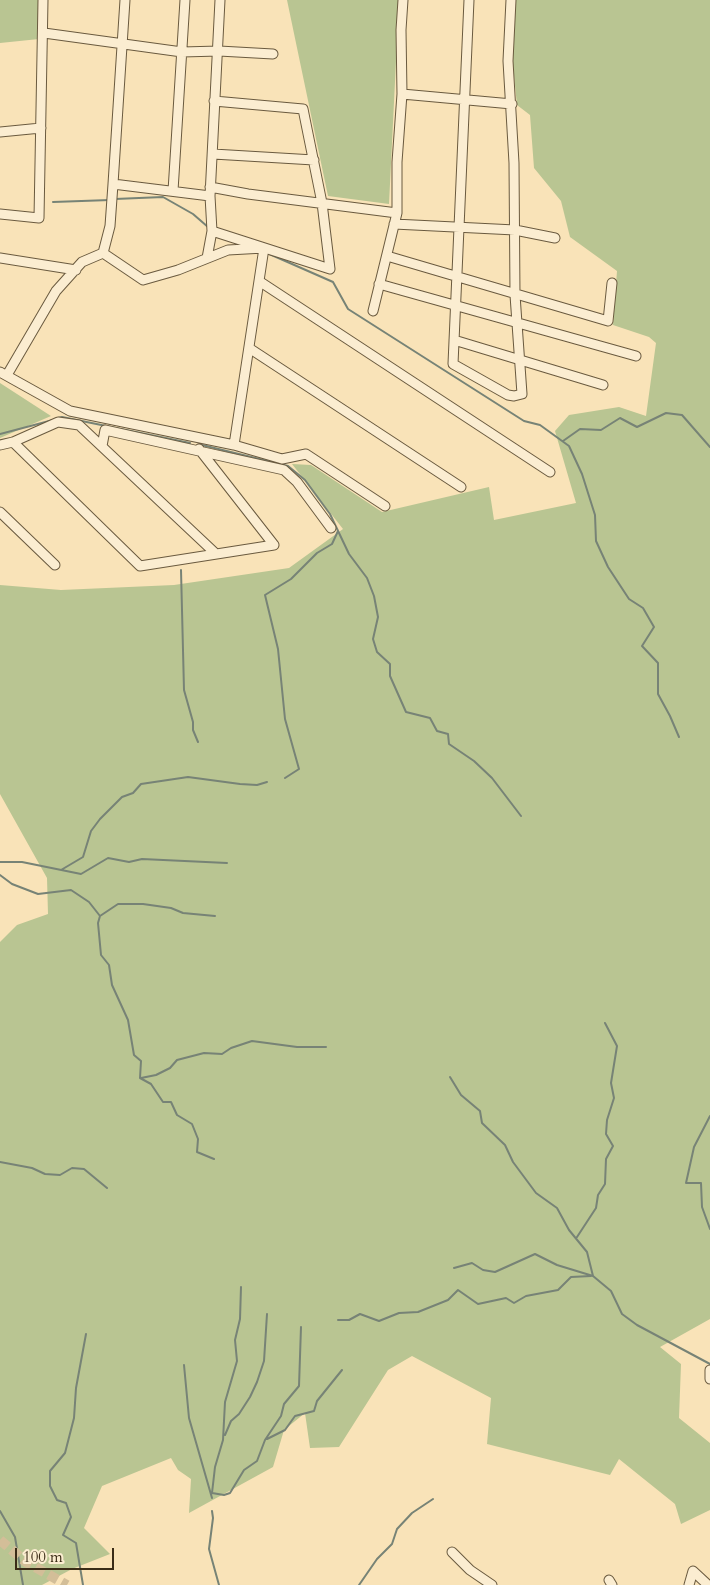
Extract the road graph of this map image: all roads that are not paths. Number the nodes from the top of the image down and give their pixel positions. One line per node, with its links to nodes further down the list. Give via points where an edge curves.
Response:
1 (44, 0): 8 (street)
2 (125, 0): 9 (street)
3 (185, 0): 11 (street)
4 (220, 0): 10 (street)
5 (403, 0): 13 (street)
6 (469, 0): 14 (street)
7 (511, 0): 16 (street, via 508,62)
8 (44, 33): 9 (street); 17 (street)
9 (122, 44): 11 (street); 21 (street)
10 (219, 51): 11 (street); 12 (street); 15 (street)
11 (182, 52): 22 (street)
12 (273, 54)
13 (402, 94): 14 (street); 25 (street, via 397,162)
14 (463, 100): 16 (street); 28 (street)
15 (214, 101): 19 (street); 20 (street, via 303,109)
16 (512, 104): 29 (street)
17 (41, 128): 18 (street); 26 (street, via 39,218)
18 (0, 132)
19 (212, 154): 20 (street); 23 (street)
20 (314, 160): 24 (street)
21 (113, 184): 22 (street); 33 (street, via 110,226)
22 (173, 192): 23 (street)
23 (210, 192): 24 (street); 30 (street)
24 (322, 203): 25 (street); 32 (street, via 330,268)
25 (398, 213): 27 (street)
26 (0, 214)
27 (394, 224): 28 (street); 34 (street)
28 (460, 228): 29 (street); 38 (street)
29 (516, 230): 31 (street); 42 (street)
30 (212, 231): 32 (street); 36 (street)
31 (555, 238)
32 (264, 248): 36 (street, via 228,250); 39 (street)
33 (103, 253): 36 (street, via 144,280); 37 (street, via 82,262)
34 (386, 256): 38 (street); 41 (street)
35 (0, 258): 37 (street)
36 (207, 258)
37 (76, 270): 50 (street, via 46,306 22,352)
38 (457, 278): 42 (street); 43 (street)
39 (259, 281): 47 (street); 58 (street)
40 (612, 283): 42 (street, via 608,321)
41 (380, 284): 43 (street); 44 (street)
42 (515, 295): 45 (street)
43 (456, 306): 45 (street); 46 (street)
44 (373, 311)
45 (517, 323): 48 (street); 49 (street)
46 (454, 340): 49 (street); 49 (street, via 453,364 508,395 522,394)
47 (249, 348): 55 (street); 59 (street)
48 (636, 356)
49 (520, 359): 51 (street)
50 (4, 374): 52 (street, via 70,411)
51 (603, 385)
52 (193, 438): 55 (street); 57 (street)
53 (14, 442): 54 (street); 56 (street, via 58,422 79,425); 63 (street, via 140,566)
54 (0, 445)
55 (234, 445): 60 (street, via 282,459 306,454)
56 (102, 446): 57 (street, via 105,430); 63 (street)
57 (200, 451): 62 (street, via 284,470 297,482); 63 (street, via 274,545)
58 (550, 472)
59 (462, 486)
60 (385, 506)
61 (0, 512): 64 (street)
62 (331, 528)
63 (215, 553)
64 (55, 565)
65 (710, 1370): 66 (street)
66 (710, 1379)
67 (452, 1552): 68 (street)
68 (492, 1585)
69 (689, 1585): 70 (street, via 694,1571)
70 (708, 1585)

